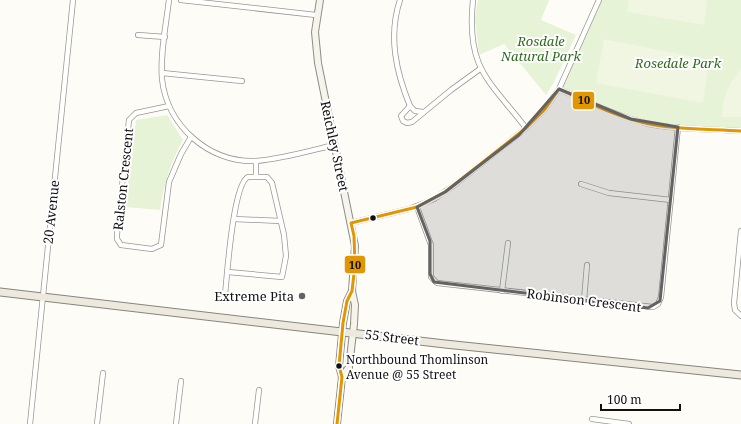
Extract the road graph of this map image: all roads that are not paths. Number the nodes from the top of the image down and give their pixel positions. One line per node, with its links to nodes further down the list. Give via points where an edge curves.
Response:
1 (73, 0): 39 (street, 20 Avenue)
2 (169, 0): 10 (street)
3 (182, 0): 8 (street)
4 (320, 0): 8 (street, Reichley Street)
5 (400, 0): 16 (street, via 394,32 394,50)
6 (473, 0): 11 (street, via 471,33)
7 (597, 1): 14 (street)
8 (316, 14): 22 (street, Reichley Street, via 317,57)
9 (138, 35): 10 (street)
10 (165, 37): 12 (street)
11 (480, 69): 17 (street); 19 (street)
12 (162, 73): 13 (street); 15 (street)
13 (242, 82)
14 (559, 89): 18 (street, via 631,119); 19 (street, via 545,109)
15 (169, 106): 21 (street); 21 (street, Ralston Crescent, via 136,113 129,120 117,234 121,245 152,249 161,245 169,182)
16 (410, 106): 17 (street, via 415,111); 17 (street, via 401,116 405,122 412,122)
17 (423, 112)
18 (678, 127): 20 (street); 26 (street, Robinson Crescent)
19 (526, 128): 27 (street, via 445,192)
20 (741, 131)
21 (191, 137): 23 (street, via 220,155)
22 (334, 145): 23 (street); 30 (street, Reichley Street)
23 (256, 161): 24 (street)
24 (256, 176): 28 (street, via 246,178 243,182); 29 (street, via 265,176 271,181)
25 (581, 184): 26 (street, via 609,193)
26 (671, 200): 40 (street, Robinson Crescent, via 661,297 658,304 648,308)
27 (417, 207): 30 (street); 36 (street, Robinson Crescent, via 430,241 430,274 434,282)
28 (234, 219): 29 (street); 34 (street)
29 (280, 221): 34 (street, via 286,256 282,278)
30 (351, 223): 35 (street, Reichley Street, via 355,256)
31 (741, 231): 41 (street, via 734,303 735,310)
32 (508, 243): 36 (street)
33 (587, 265): 40 (street)
34 (228, 272): 38 (street)
35 (352, 291): 42 (street, Reichley Street, via 347,301); 43 (street, Reichley Street, via 355,305)
36 (502, 291): 40 (street, Robinson Crescent)
37 (0, 292): 39 (main road, 55 Street)
38 (225, 295)
39 (42, 296): 42 (main road, 55 Street); 50 (street, 20 Avenue)
40 (584, 300)
41 (741, 316)
42 (342, 330): 43 (main road, 55 Street); 46 (street, Reichley Street, via 339,366)
43 (353, 332): 45 (main road, 55 Street); 46 (street, Reichley Street, via 348,367)
44 (103, 373): 51 (street)
45 (741, 376)
46 (342, 378): 54 (street)
47 (181, 381): 52 (street)
48 (259, 390): 53 (street)
49 (592, 419): 55 (street)
50 (30, 424)
51 (97, 424)
52 (176, 424)
53 (256, 424)
54 (337, 424)
55 (629, 424)

